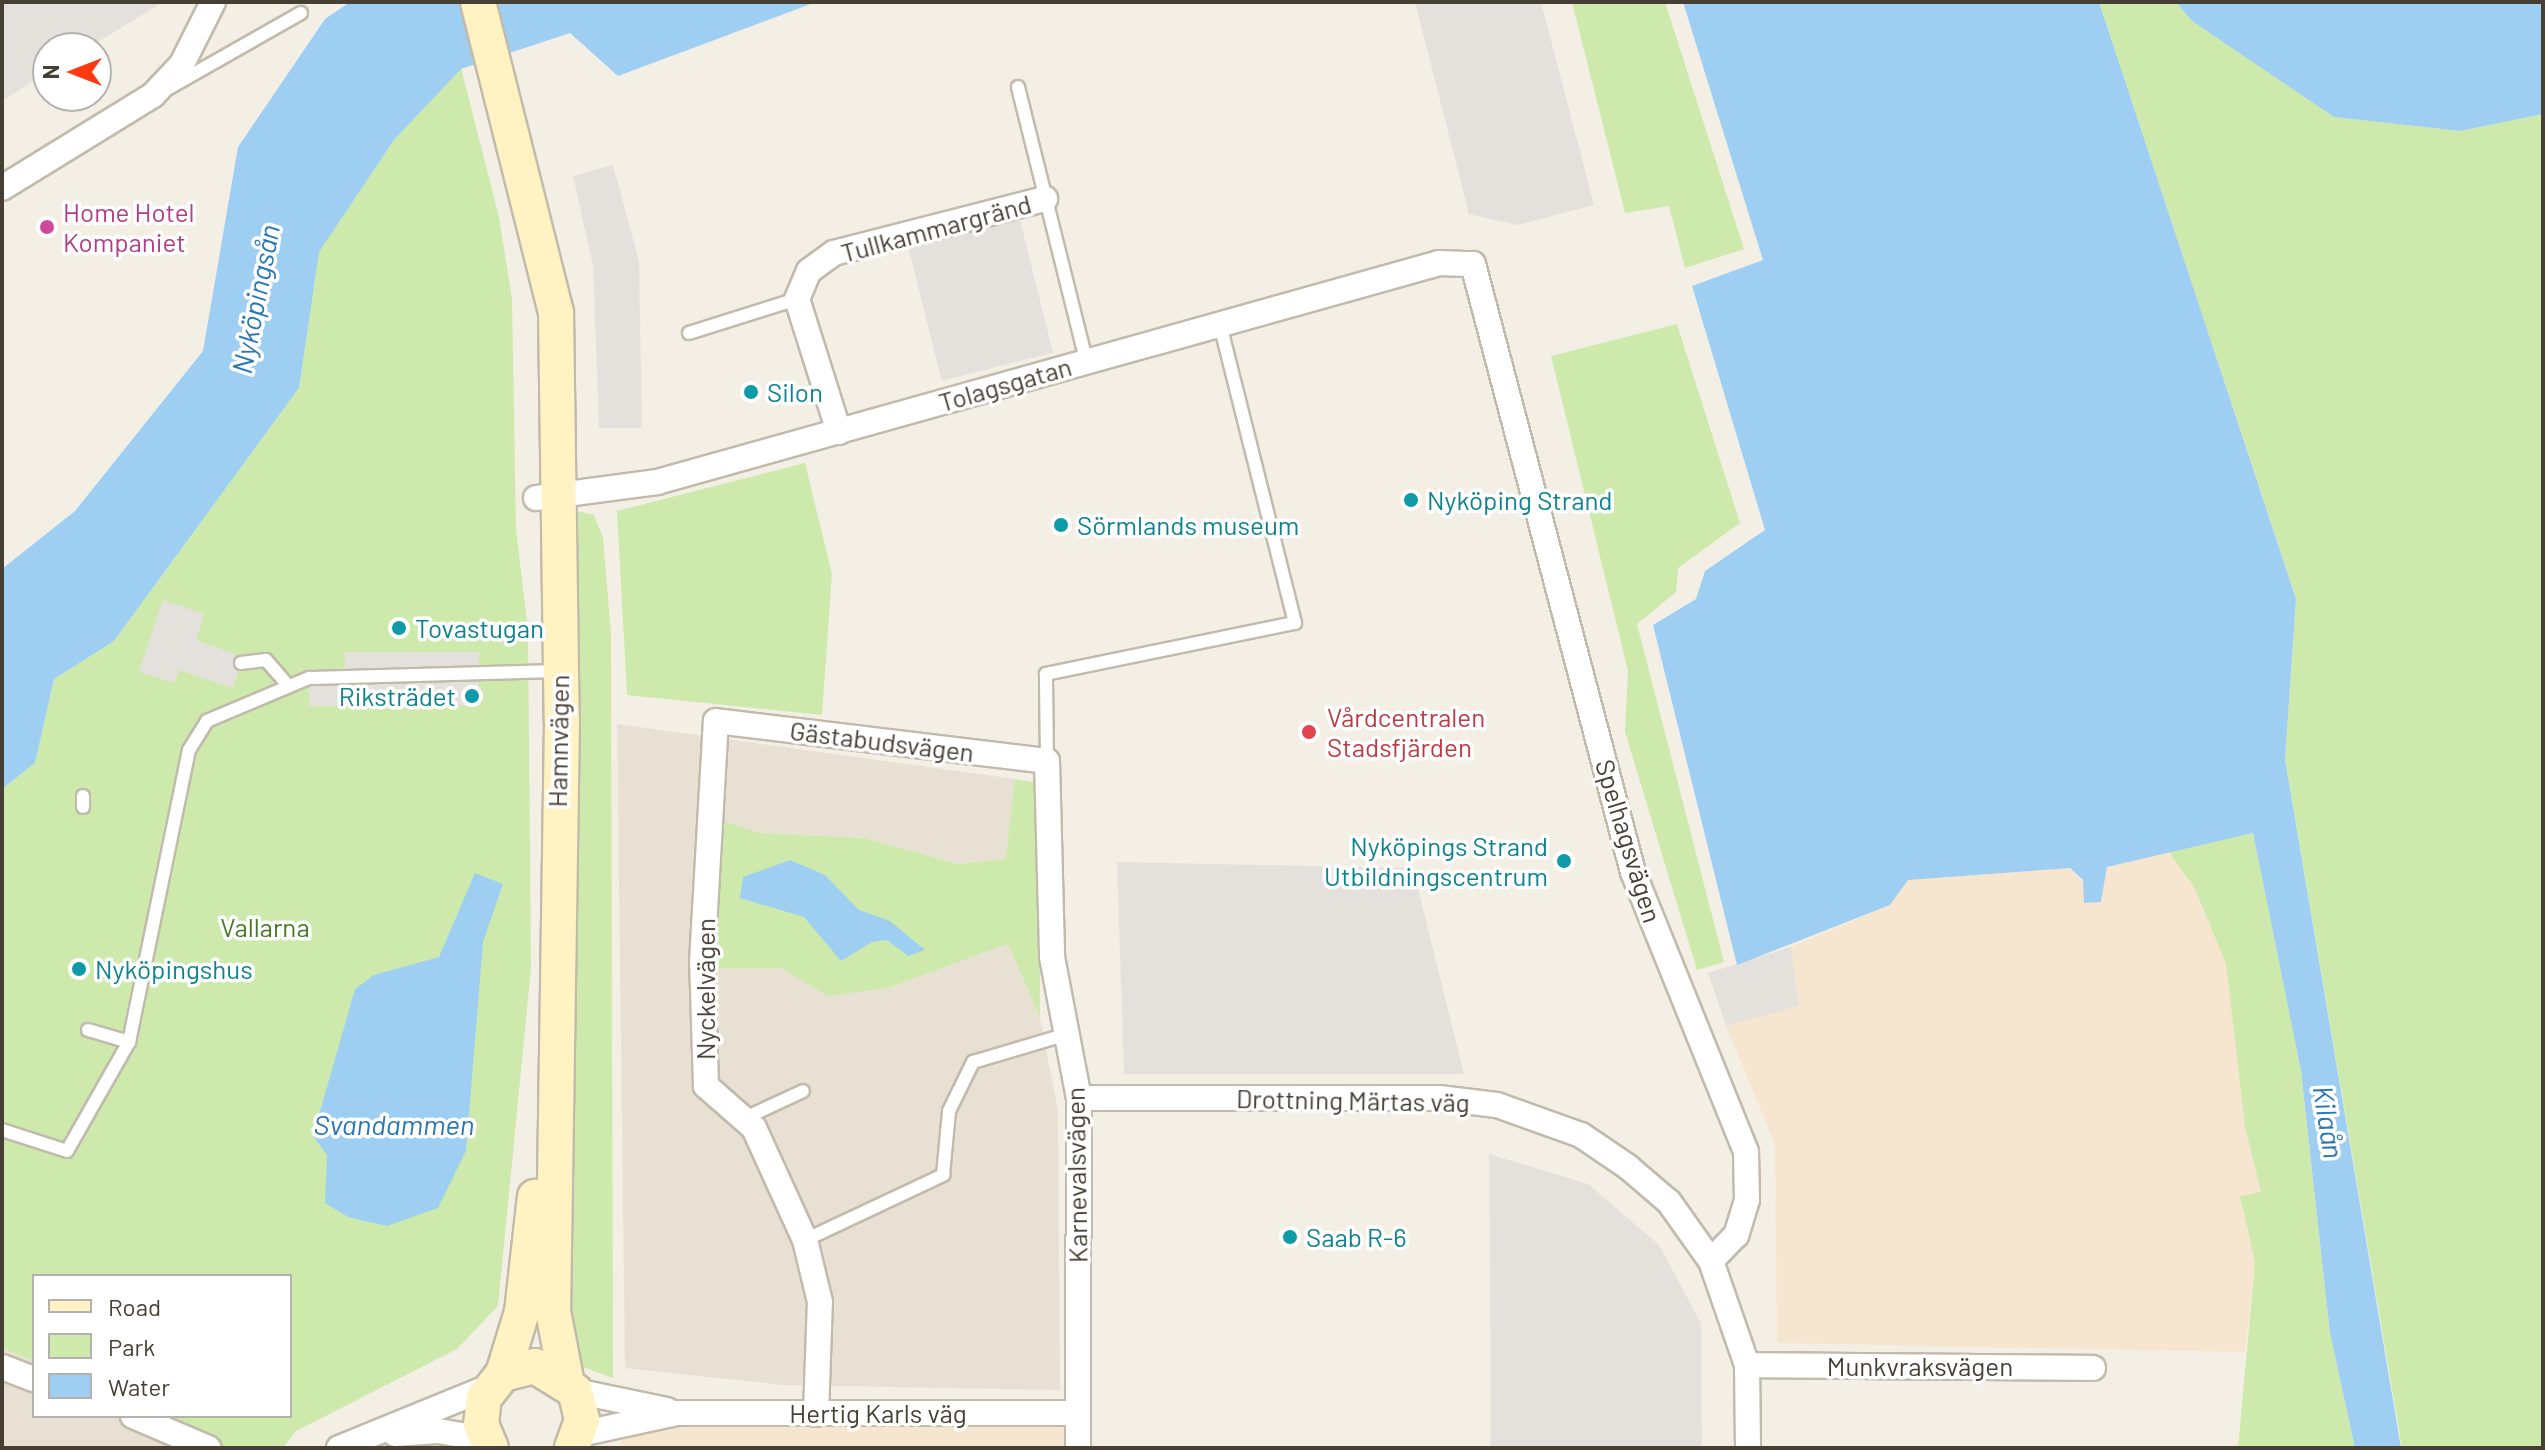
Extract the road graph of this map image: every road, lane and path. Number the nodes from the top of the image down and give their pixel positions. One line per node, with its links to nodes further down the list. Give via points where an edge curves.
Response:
1 (213, 2): 7 (street, via 182,64)
2 (461, 2): 5 (main road)
3 (478, 2): 5 (main road)
4 (301, 13): 7 (lane)
5 (489, 62): 16 (main road, Hamnvägen, via 556,312)
6 (1018, 87): 9 (lane)
7 (153, 95): 8 (street)
8 (2, 188)
9 (1045, 199): 11 (street, Tullkammargränd, via 834,253 809,271); 14 (lane)
10 (1473, 264): 12 (street, Tolagsgatan, via 1439,263); 30 (street, Spelhagsvägen, via 1633,872 1746,1152 1747,1200 1736,1235)
11 (797, 299): 13 (lane); 15 (street)
12 (1220, 324): 14 (street, Tolagsgatan); 21 (lane, via 1295,623 1046,674)
13 (689, 333)
14 (1086, 360): 15 (street, Tolagsgatan)
15 (839, 432): 16 (street, Tolagsgatan, via 657,482)
16 (547, 496): 18 (main road, Hamnvägen)
17 (241, 663): 19 (lane, via 266,660)
18 (552, 672): 19 (lane); 35 (main road, Hamnvägen, via 539,1159 522,1312); 36 (main road, Hamnvägen, via 553,1311)
19 (285, 682): 24 (lane, via 207,721 189,750)
20 (716, 721): 21 (street, Gästabudsvägen); 27 (street, Nyckelvägen, via 702,962 706,1086)
21 (1047, 761): 23 (street, Karnevalsvägen, via 1052,957)
22 (88, 1030): 24 (lane)
23 (1064, 1035): 26 (street, Karnevalsvägen); 29 (lane, via 973,1062 949,1111 943,1175)
24 (129, 1042): 28 (lane, via 67,1151)
25 (803, 1091): 27 (lane)
26 (1079, 1098): 30 (street, Drottning Märtas väg, via 1439,1098 1497,1105 1581,1135 1628,1167 1669,1202); 38 (street, Karnevalsvägen)
27 (743, 1119): 29 (street, Nyckelvägen)
28 (2, 1130)
29 (805, 1240): 39 (street, Nyckelvägen, via 820,1302)
30 (1711, 1261): 31 (street)
31 (1747, 1365): 33 (street, Munkvraksvägen); 47 (street)
32 (2, 1367): 34 (street)
33 (2093, 1368)
34 (32, 1378)
35 (497, 1380): 36 (main road, via 535,1366); 41 (street); 43 (main road, Hamnvägen, via 480,1412)
36 (570, 1385): 37 (street, Hertig Karls väg); 42 (main road, Hamnvägen)
37 (677, 1413): 39 (street, Hertig Karls väg); 42 (street, Hertig Karls väg)
38 (1078, 1413): 39 (street, Hertig Karls väg); 46 (street, Karnevalsvägen)
39 (816, 1414)
40 (138, 1418): 44 (street)
41 (380, 1436): 43 (street, via 438,1431); 45 (street)
42 (576, 1441)
43 (488, 1444)
44 (208, 1448)
45 (339, 1448)
46 (1078, 1448)
47 (1748, 1448)

